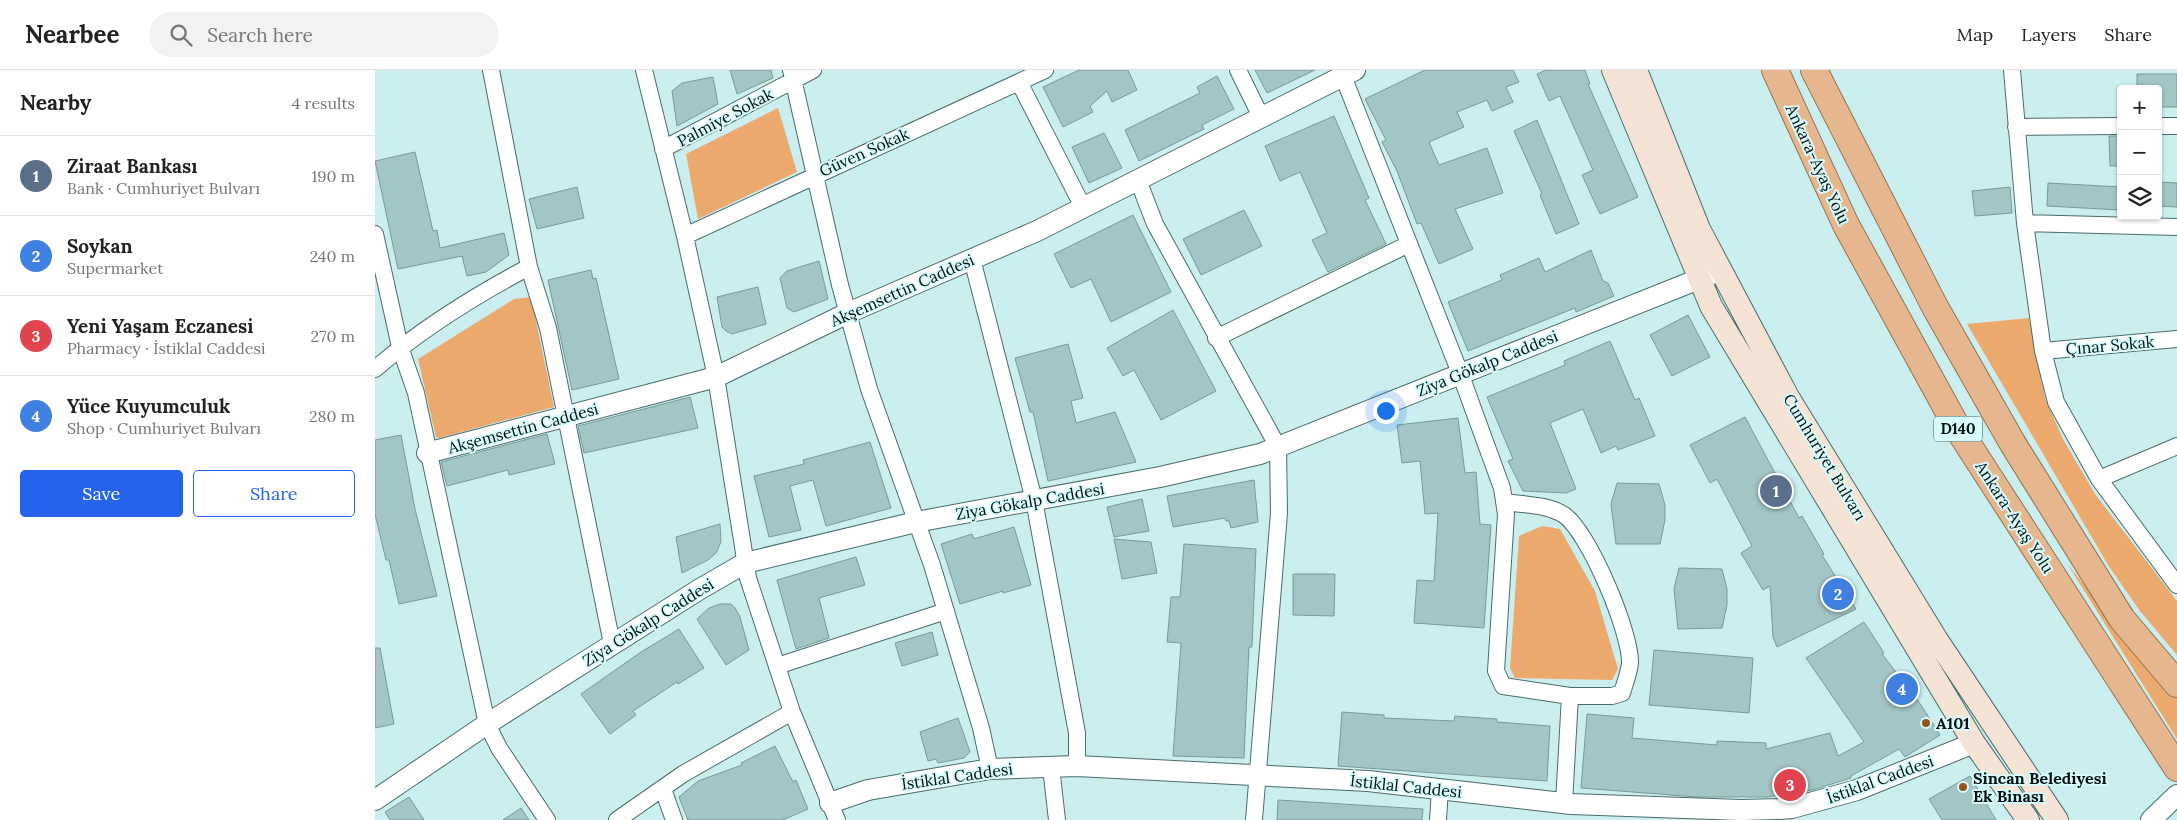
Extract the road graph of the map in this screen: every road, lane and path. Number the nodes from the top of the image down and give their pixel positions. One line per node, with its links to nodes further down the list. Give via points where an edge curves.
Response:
1 (491, 70): 29 (street)
2 (644, 70): 19 (street)
3 (813, 70): 12 (street, Palmiye Sokak)
4 (1045, 70): 13 (street, Güven Sokak)
5 (1238, 70): 14 (street)
6 (1613, 70): 31 (main road, Cumhuriyet Bulvarı)
7 (1636, 70): 30 (main road, Cumhuriyet Bulvarı, via 1699,229)
8 (1775, 70): 60 (highway, Ankara-Ayaş Yolu / D140, via 1846,225 1958,429)
9 (2011, 70): 18 (street)
10 (1820, 72): 53 (highway, D140, via 1935,308 2032,477 2122,619)
11 (1349, 73): 14 (street, Akşemsettin Caddesi); 27 (street)
12 (792, 75): 19 (street, Palmiye Sokak); 20 (street)
13 (1019, 82): 20 (street, Güven Sokak); 22 (street)
14 (1261, 117): 21 (street, Akşemsettin Caddesi)
15 (2117, 126): 18 (street)
16 (2162, 126): 17 (street)
17 (2177, 126)
18 (2016, 127): 23 (street)
19 (663, 149): 26 (street)
20 (815, 174): 26 (street, Güven Sokak); 32 (street)
21 (1137, 180): 22 (street, Akşemsettin Caddesi); 33 (street, via 1155,224)
22 (1083, 207): 28 (street, Akşemsettin Caddesi)
23 (2025, 223): 24 (street); 36 (street)
24 (2177, 227)
25 (375, 234): 35 (street)
26 (685, 236): 39 (street)
27 (1409, 244): 33 (street); 38 (street)
28 (972, 259): 32 (street, Akşemsettin Caddesi); 45 (street)
29 (529, 267): 35 (street, via 493,286); 40 (street, via 548,328)
30 (1721, 270): 31 (street, Ziya Gökalp Caddesi); 77 (main road, Cumhuriyet Bulvarı, via 1803,422 1937,640)
31 (1700, 280): 38 (street, Ziya Gökalp Caddesi); 57 (main road, Cumhuriyet Bulvarı, via 1711,306)
32 (848, 314): 39 (street, Akşemsettin Caddesi); 47 (street, via 869,389)
33 (1216, 338): 42 (street)
34 (2177, 339): 36 (street, Çınar Sokak)
35 (400, 348): 37 (street); 43 (street, via 416,393)
36 (2043, 351): 44 (street, via 2056,402)
37 (375, 369)
38 (1460, 373): 42 (street, Ziya Gökalp Caddesi); 46 (street)
39 (716, 377): 40 (street, Akşemsettin Caddesi); 48 (street)
40 (567, 416): 43 (street, Akşemsettin Caddesi); 51 (street)
41 (2177, 446): 44 (street)
42 (1278, 447): 45 (street, Ziya Gökalp Caddesi, via 1160,477); 62 (street, via 1279,513)
43 (427, 453): 56 (street)
44 (2099, 478): 49 (street)
45 (1035, 500): 47 (street, Ziya Gökalp Caddesi); 58 (street, via 1077,733)
46 (1505, 502): 54 (street, via 1497,671 1503,686); 54 (street, via 1544,507 1565,516 1588,547 1616,603 1630,662 1621,693)
47 (916, 522): 48 (street, Ziya Gökalp Caddesi); 50 (street)
48 (745, 563): 51 (street, Ziya Gökalp Caddesi); 52 (street)
49 (2177, 585)
50 (946, 611): 52 (street); 61 (street, via 981,728)
51 (612, 644): 56 (street, Ziya Gökalp Caddesi)
52 (777, 666): 55 (street)
53 (2177, 684)
54 (1570, 696): 67 (street)
55 (792, 712): 63 (street); 68 (street)
56 (487, 724): 66 (street, Ziya Gökalp Caddesi); 71 (street, via 499,748)
57 (1974, 743): 69 (street, İstiklal Caddesi, via 1857,790); 70 (main road, Cumhuriyet Bulvarı)
58 (1077, 766): 59 (street, İstiklal Caddesi); 62 (street, İstiklal Caddesi)
59 (1051, 767): 61 (street, İstiklal Caddesi); 74 (street)
60 (2177, 768)
61 (989, 769): 68 (street, İstiklal Caddesi, via 867,790)
62 (1258, 776): 64 (street, İstiklal Caddesi, via 1368,781); 75 (street)
63 (663, 788): 72 (street); 73 (street)
64 (1440, 789): 67 (street, İstiklal Caddesi); 76 (street)
65 (2177, 795): 78 (street)
66 (375, 800)
67 (1564, 803): 69 (street, İstiklal Caddesi)
68 (833, 811)
69 (1781, 814)
70 (2021, 818)
71 (547, 820)
72 (617, 820)
73 (674, 820)
74 (1057, 820)
75 (1254, 820)
76 (1438, 820)
77 (2057, 820)
78 (2151, 820)

